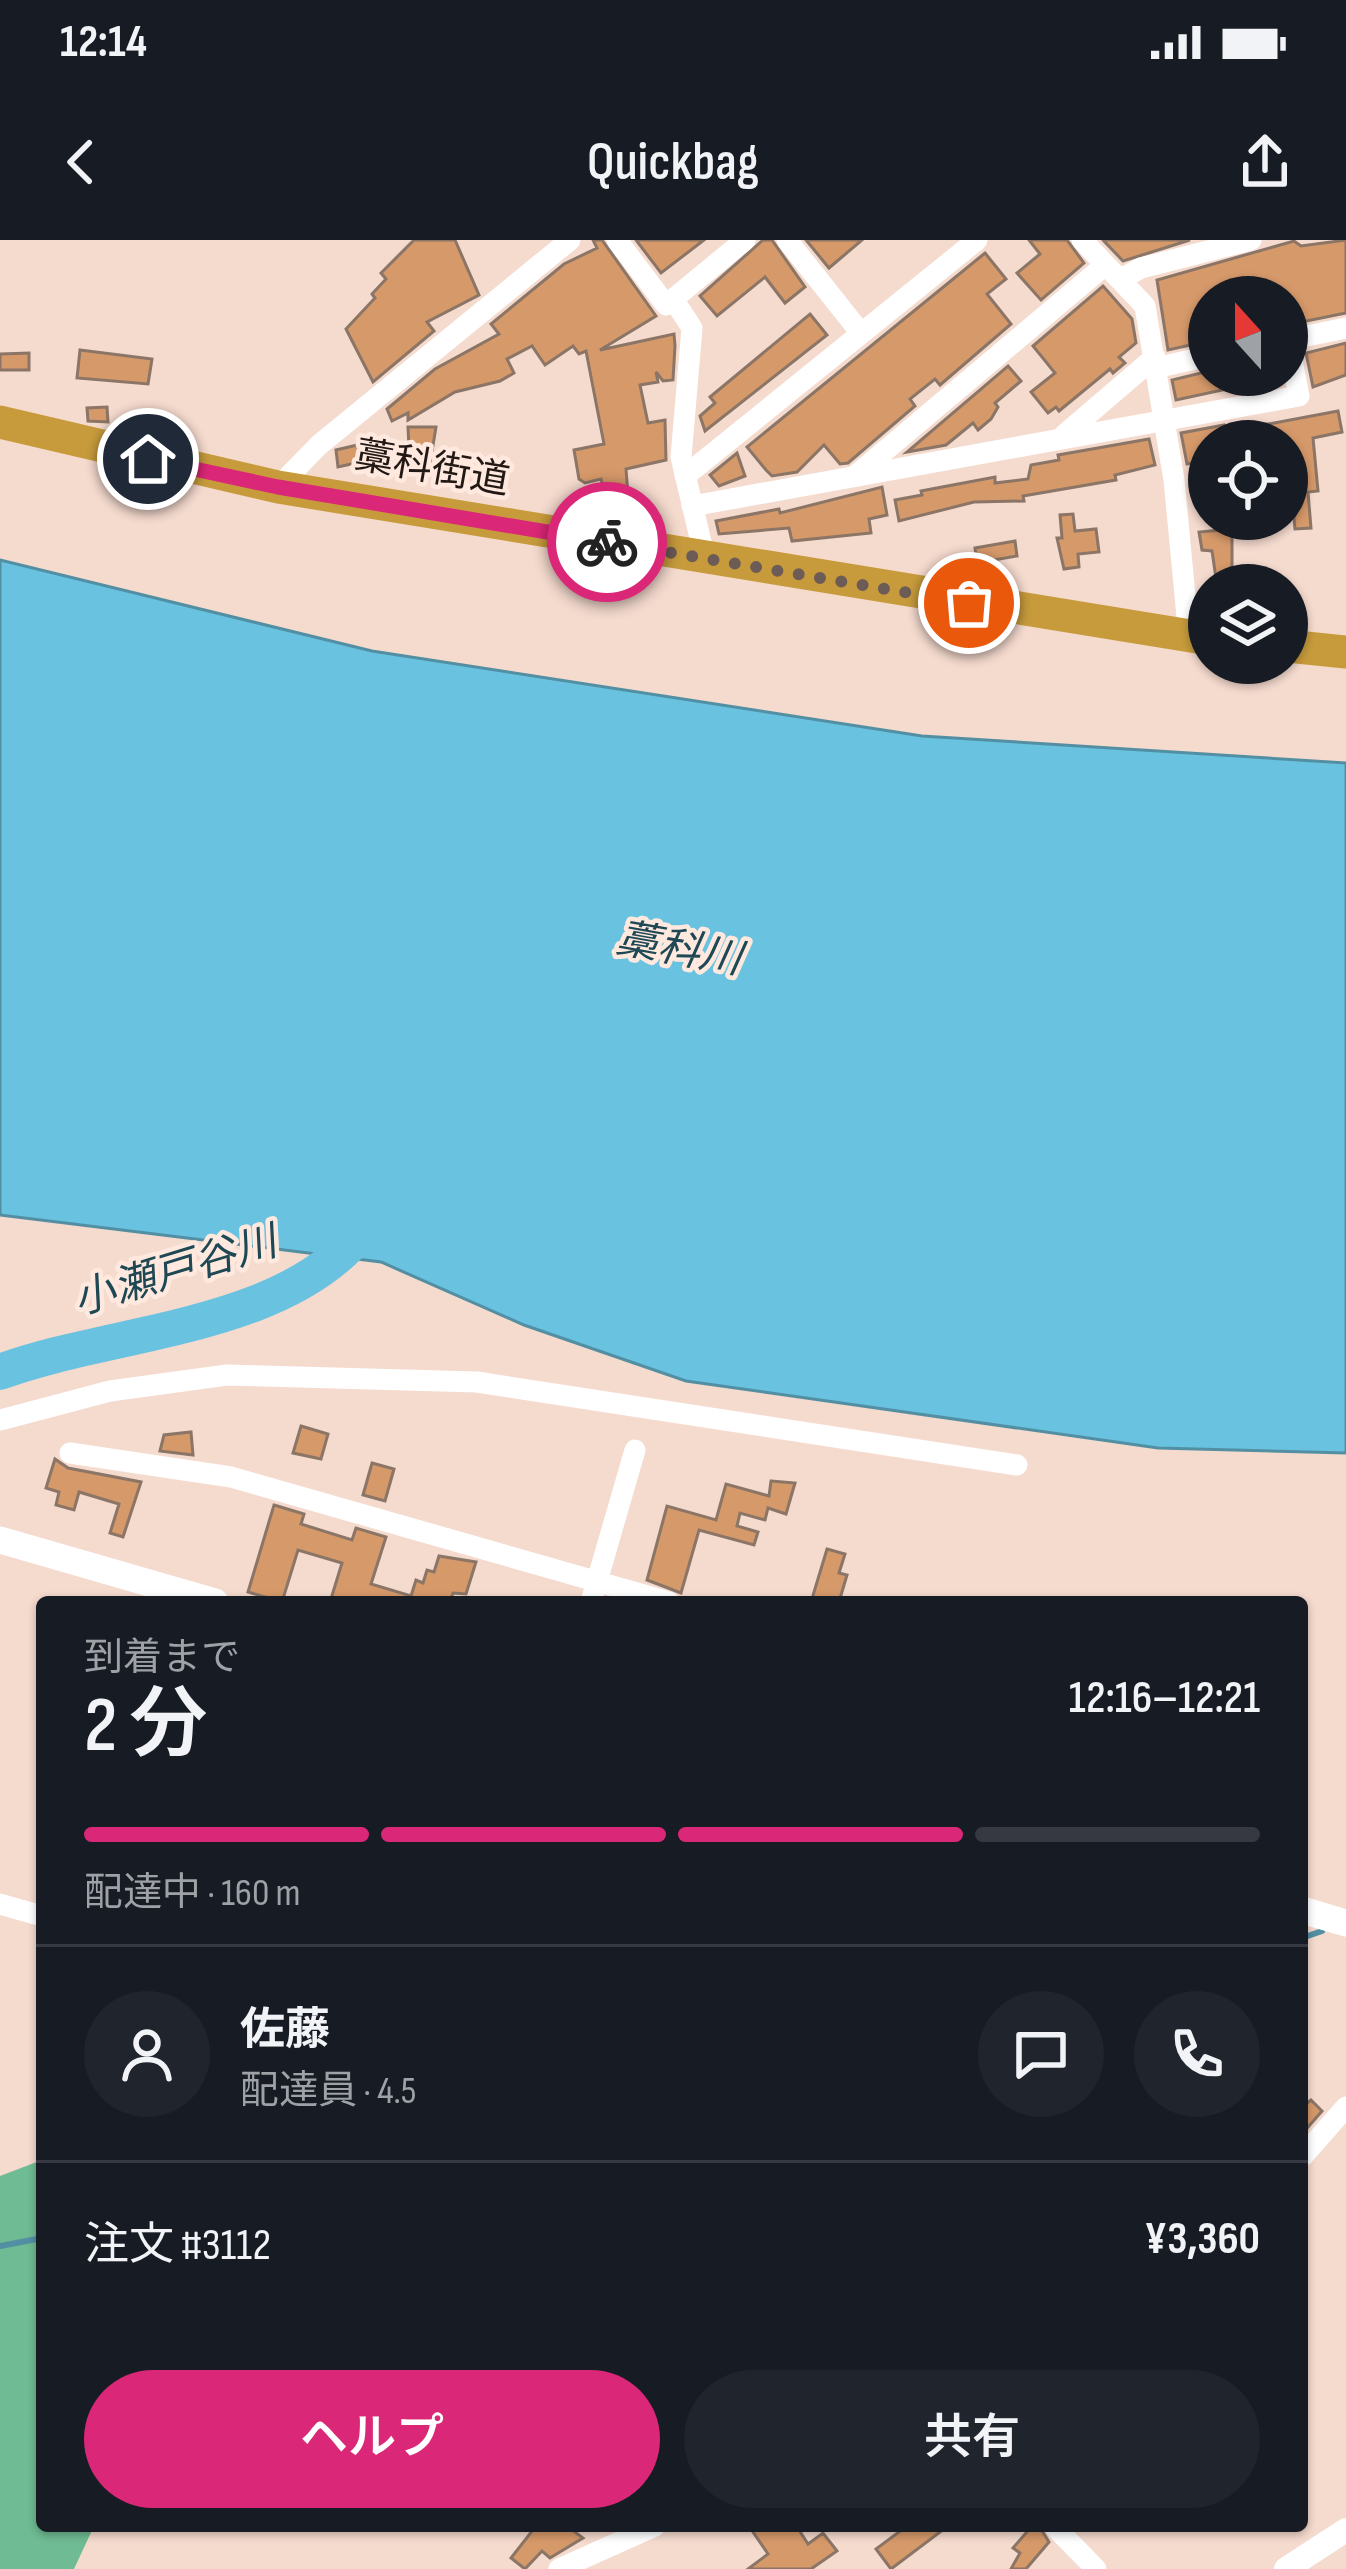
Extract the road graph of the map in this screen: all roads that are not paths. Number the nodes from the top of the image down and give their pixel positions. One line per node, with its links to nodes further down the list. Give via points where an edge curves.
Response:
1 (570, 240): 21 (street)
2 (617, 240): 9 (street, via 666,305)
3 (745, 240): 9 (street)
4 (787, 240): 11 (street)
5 (976, 240): 11 (street)
6 (1082, 240): 8 (street)
7 (1247, 240): 8 (street)
8 (1112, 272): 14 (street, via 1145,307); 20 (street)
9 (673, 299): 19 (street, via 692,328)
10 (1346, 328): 12 (street)
11 (860, 332): 19 (street)
12 (1308, 336)
13 (1188, 358): 14 (street)
14 (1155, 362): 16 (street); 18 (street)
15 (1299, 396): 16 (street)
16 (1162, 420): 18 (street); 24 (street)
17 (0, 422): 21 (highway, 藁科街道)
18 (1060, 438): 20 (street)
19 (685, 476): 22 (street)
20 (854, 476): 22 (street)
21 (278, 487): 23 (highway, 藁科街道)
22 (692, 506): 23 (street)
23 (705, 559): 25 (highway, 藁科街道)
24 (1188, 568)
25 (1188, 636)
26 (1308, 648): 27 (highway)
27 (1346, 652)
28 (0, 1420): 31 (street, via 110,1391 227,1375 476,1382)
29 (635, 1450): 33 (street)
30 (70, 1454): 33 (street, via 231,1477)
31 (1017, 1465)
32 (0, 1540): 34 (main road)
33 (594, 1592): 35 (street)
34 (188, 1596)
35 (624, 1596)
36 (0, 1904): 38 (street)
37 (1308, 1912): 39 (main road)
38 (36, 1914)
39 (1346, 1923)
40 (1346, 2107): 41 (street)
41 (1308, 2150)
42 (1346, 2530): 47 (street)
43 (642, 2532): 45 (street)
44 (1060, 2532): 46 (street)
45 (559, 2569)
46 (1096, 2569)
47 (1286, 2569)

